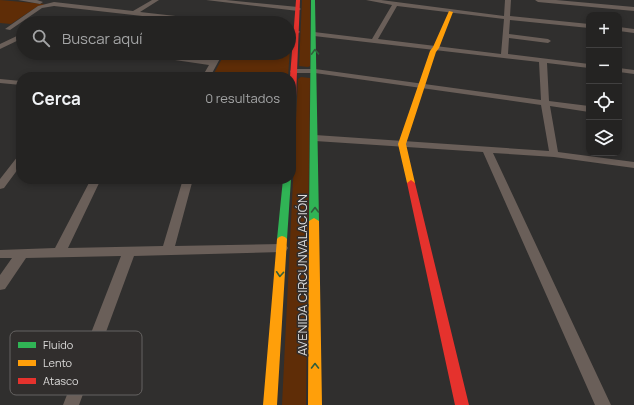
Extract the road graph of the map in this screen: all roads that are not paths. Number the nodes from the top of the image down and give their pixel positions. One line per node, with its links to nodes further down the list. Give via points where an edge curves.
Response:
1 (21, 0): 8 (street)
2 (156, 0): 13 (street)
3 (208, 0): 9 (street)
4 (313, 0): 22 (main road, AVENIDA CIRCUNVALACIÓN)
5 (369, 0): 10 (street)
6 (508, 0): 17 (street)
7 (538, 0): 11 (street)
8 (40, 2)
9 (298, 4): 16 (main road)
10 (395, 5): 12 (street); 26 (street)
11 (634, 9)
12 (451, 12): 17 (street); 29 (main road)
13 (134, 13): 14 (street, via 54,4 40,7); 15 (street)
14 (27, 16)
15 (160, 16)
16 (296, 16)
17 (508, 17): 19 (street); 24 (street)
18 (16, 24): 23 (street, via 8,29 12,35)
19 (586, 26)
20 (622, 29): 21 (street)
21 (634, 31)
22 (314, 34): 26 (street); 37 (main road, AVENIDA CIRCUNVALACIÓN, one-way to 22)
23 (16, 35)
24 (505, 36): 27 (street); 30 (street)
25 (16, 38): 28 (street)
26 (374, 41): 29 (street)
27 (548, 41)
28 (0, 47)
29 (436, 48): 30 (street); 42 (main road)
30 (504, 56): 33 (street)
31 (216, 60): 38 (street)
32 (294, 60): 36 (main road)
33 (544, 61): 34 (street); 43 (street)
34 (586, 66)
35 (622, 70): 39 (street)
36 (294, 71): 37 (street)
37 (315, 71): 42 (street); 45 (main road, AVENIDA CIRCUNVALACIÓN)
38 (209, 72)
39 (634, 72)
40 (0, 81): 41 (street)
41 (16, 83)
42 (420, 87): 43 (street); 46 (main road)
43 (545, 103): 44 (street); 48 (street)
44 (586, 109)
45 (315, 138): 46 (street); 66 (main road, AVENIDA CIRCUNVALACIÓN, one-way to 45)
46 (402, 144): 47 (street); 67 (main road)
47 (487, 150): 48 (street); 68 (street)
48 (554, 154): 50 (street)
49 (16, 165): 54 (street)
50 (634, 165)
51 (94, 184): 58 (street)
52 (187, 184): 56 (street)
53 (287, 184): 55 (main road, AVENIDA CIRCUNVALACIÓN)
54 (0, 186)
55 (282, 248): 56 (street); 65 (main road, AVENIDA CIRCUNVALACIÓN, one-way to 65)
56 (168, 250): 57 (street)
57 (129, 252): 58 (street); 62 (street)
58 (59, 253): 60 (street)
59 (0, 254): 60 (street)
60 (22, 254): 61 (street)
61 (0, 285)
62 (99, 331)
63 (74, 395): 64 (street)
64 (70, 405)
65 (270, 405)
66 (315, 405)
67 (462, 405)
68 (603, 405)

